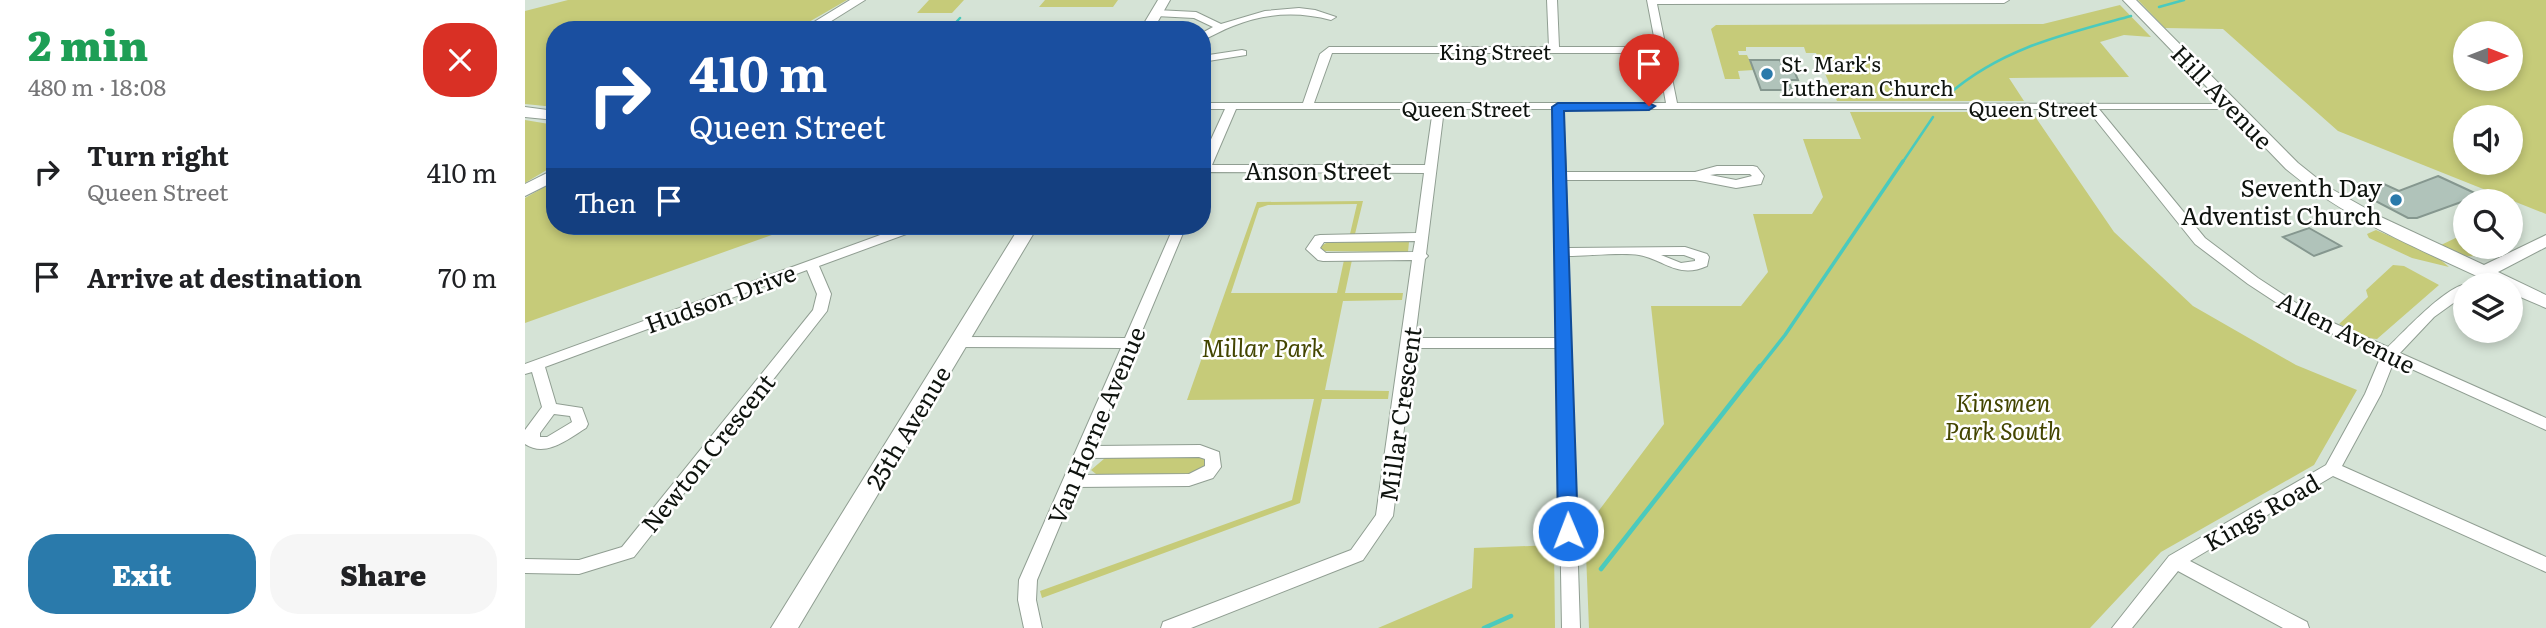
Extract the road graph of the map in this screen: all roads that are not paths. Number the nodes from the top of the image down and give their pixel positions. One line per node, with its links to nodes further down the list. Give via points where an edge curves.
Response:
1 (859, 0): 9 (street)
2 (1164, 0): 7 (street)
3 (1552, 0): 15 (street)
4 (2004, 0): 6 (street)
5 (2129, 0): 22 (street, Hill Avenue)
6 (1652, 1): 16 (street)
7 (1156, 13): 10 (street); 11 (street, via 1196,15)
8 (1331, 17): 13 (street, via 1276,13)
9 (823, 21)
10 (1151, 21)
11 (1208, 21)
12 (1211, 22): 13 (street)
13 (1220, 27): 14 (street)
14 (1211, 32)
15 (1554, 50): 16 (street, King Street); 23 (street, King Street, via 1329,50)
16 (1662, 50): 21 (street)
17 (1242, 53): 18 (street)
18 (1211, 58)
19 (1211, 106): 20 (street, Queen Street)
20 (1231, 106): 23 (street, Queen Street); 29 (street)
21 (1672, 106): 25 (street, Queen Street); 26 (street, Queen Street)
22 (2233, 106): 26 (street, Queen Street); 45 (street, Hill Avenue, via 2322,191)
23 (1307, 107): 24 (street, Queen Street)
24 (1439, 107): 25 (street, Queen Street); 30 (street, Millar Crescent)
25 (1558, 107): 32 (street)
26 (2091, 107): 52 (street, Allen Avenue, via 2200,242 2308,317)
27 (525, 113): 28 (street)
28 (546, 115)
29 (1211, 152)
30 (1431, 169): 31 (street, Anson Street); 39 (street, Millar Crescent)
31 (1211, 170)
32 (1560, 176): 33 (street); 41 (street)
33 (1695, 176)
34 (546, 179): 35 (street)
35 (525, 191)
36 (890, 235): 44 (street, Hudson Drive)
37 (1023, 235): 48 (street, 25th Avenue)
38 (1175, 235): 49 (street, Van Horne Avenue)
39 (1423, 237): 43 (street, Millar Crescent); 43 (street, via 1320,239 1313,249 1323,257)
40 (2546, 240): 45 (street, Kings Road)
41 (1562, 252): 42 (street); 50 (street)
42 (1645, 253)
43 (1421, 256): 51 (street, Millar Crescent)
44 (811, 263): 53 (street, Hudson Drive); 61 (street, Newton Crescent, via 824,294 821,311 628,552 579,566)
45 (2485, 272): 47 (street, Hill Avenue)
46 (2453, 296): 52 (street, Kings Road)
47 (2546, 302)
48 (958, 342): 49 (street); 62 (street, 25th Avenue)
49 (1129, 343): 56 (street, Van Horne Avenue)
50 (1564, 343): 51 (street); 65 (street)
51 (1409, 344): 64 (street, Millar Crescent, via 1384,516 1357,555)
52 (2389, 355): 55 (street, Allen Avenue); 57 (street, Kings Road)
53 (531, 367): 54 (street)
54 (550, 408)
55 (2546, 424)
56 (1084, 452): 58 (street, Van Horne Avenue); 58 (street, via 1200,451 1214,461 1204,478)
57 (2332, 469): 59 (street, Kings Road); 60 (street)
58 (1072, 481): 63 (street, Van Horne Avenue, via 1028,580)
59 (2175, 561): 66 (street, Kings Road); 67 (street)
60 (2546, 565)
61 (525, 566)
62 (784, 628)
63 (1033, 628)
64 (1170, 628)
65 (1571, 628)
66 (2121, 628)
67 (2299, 628)

